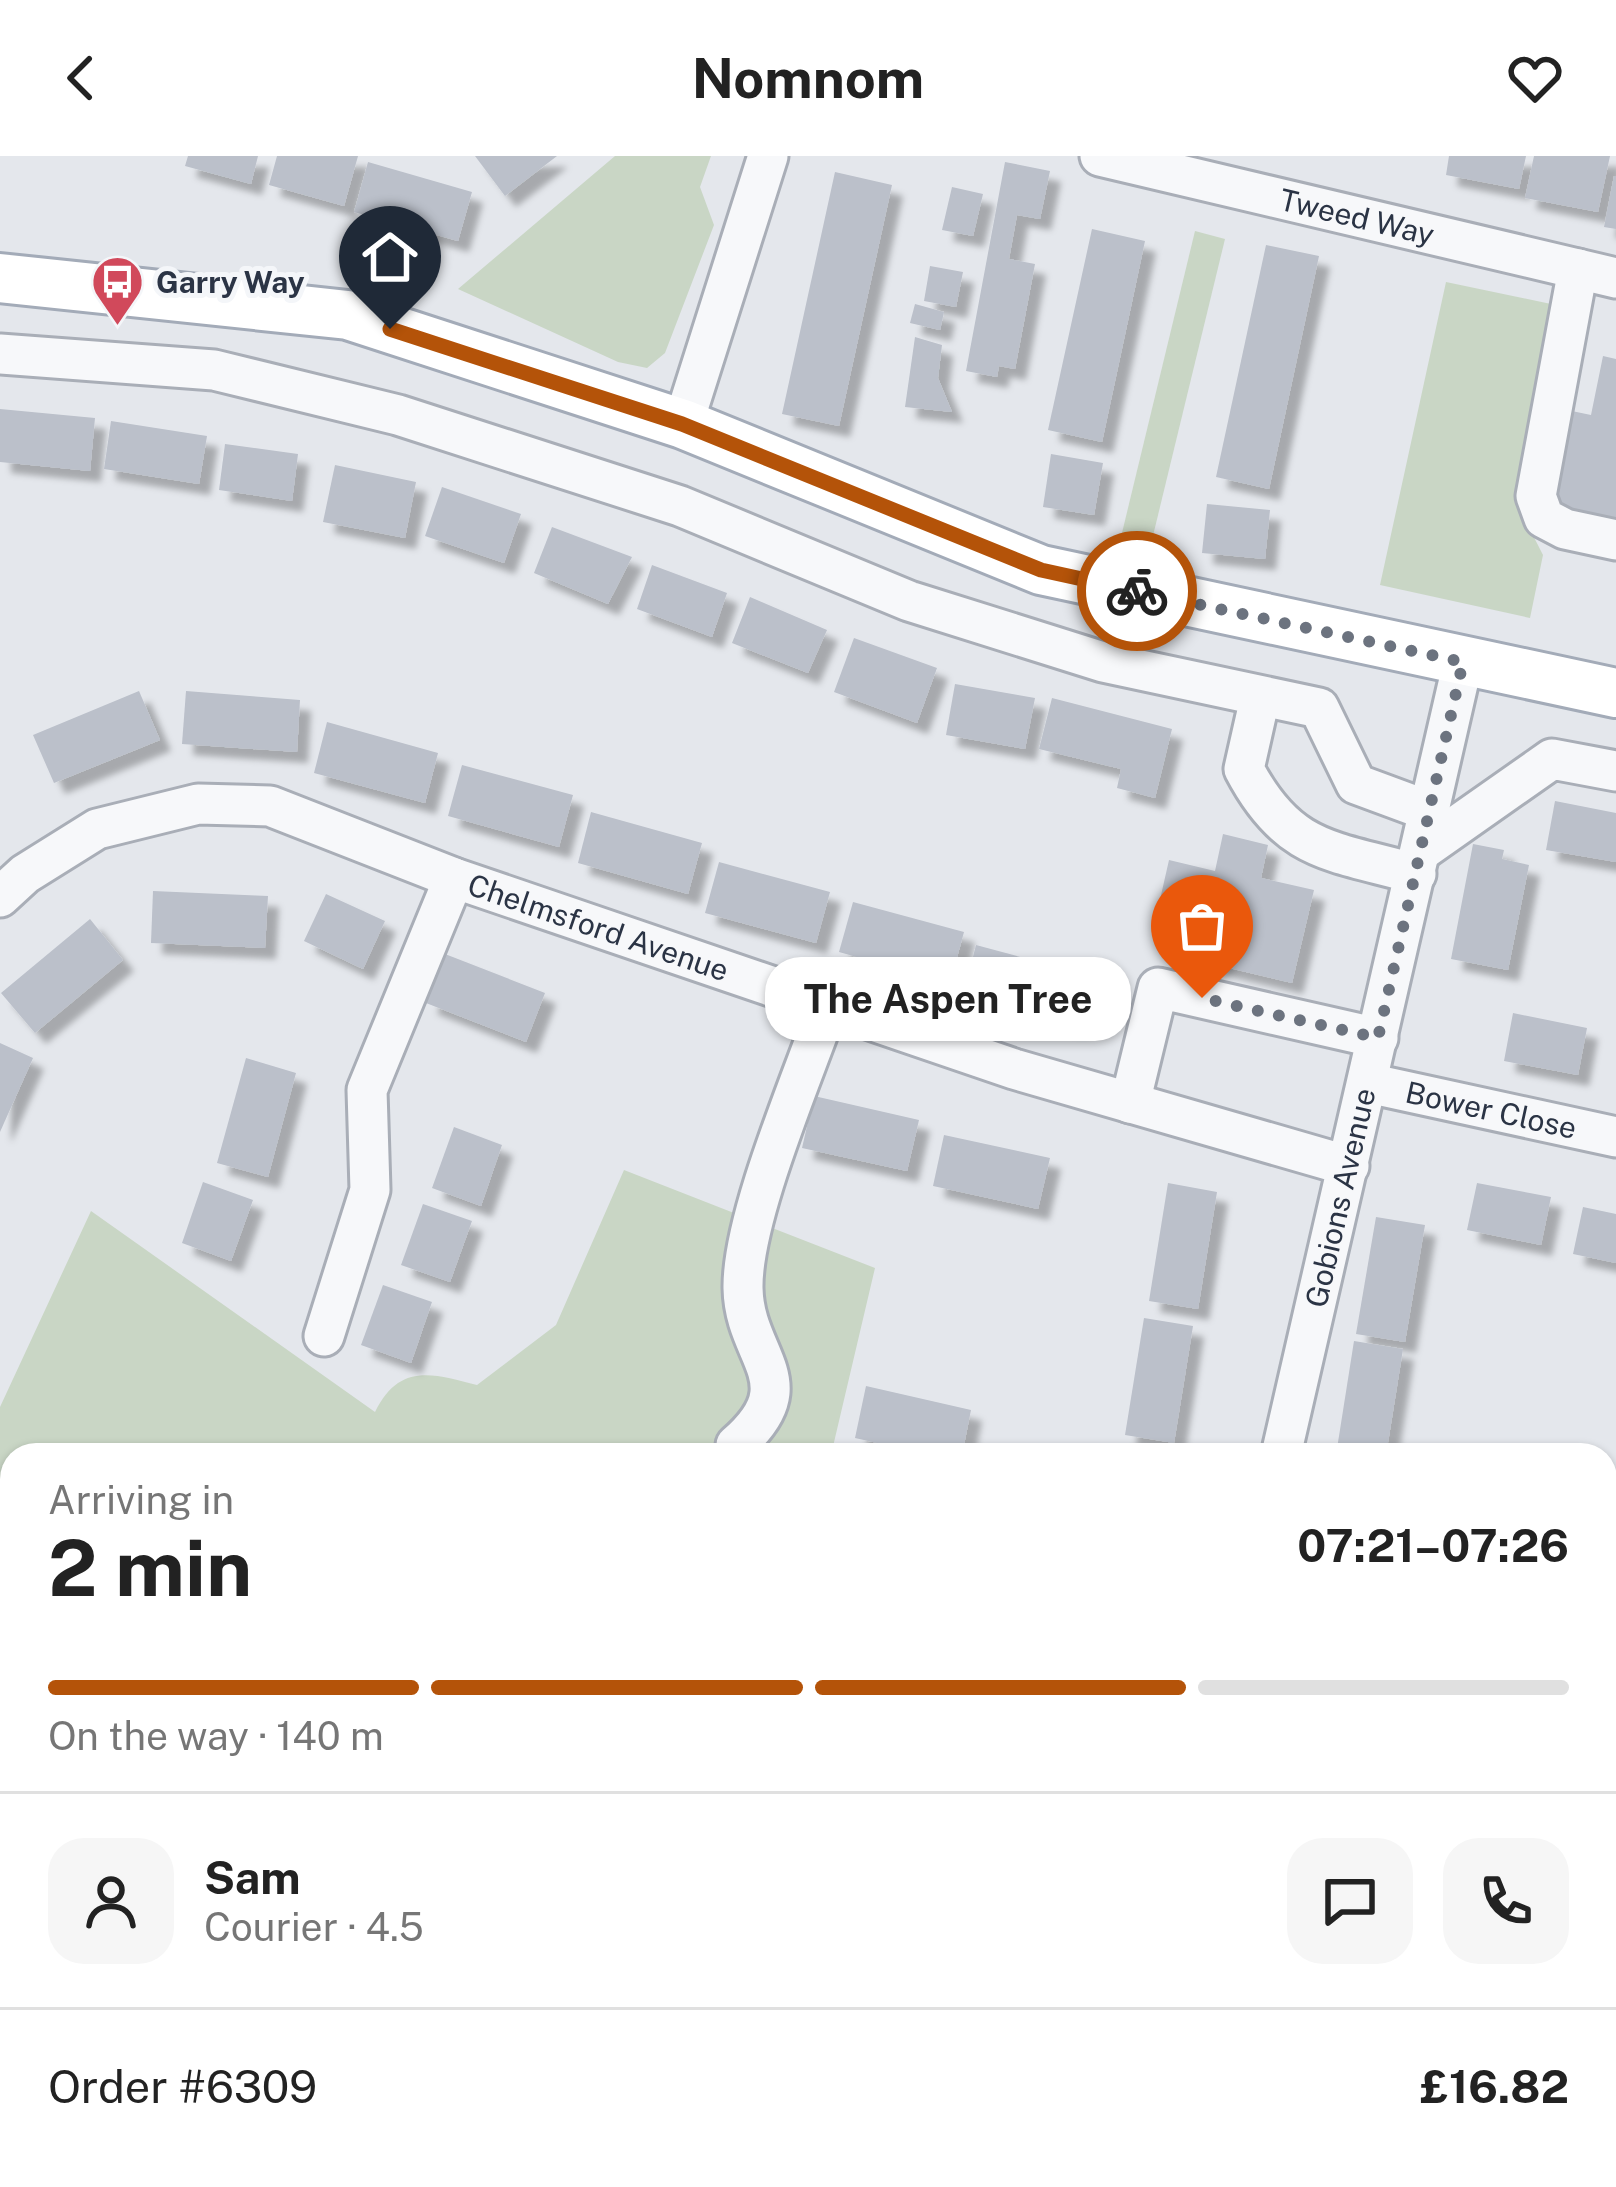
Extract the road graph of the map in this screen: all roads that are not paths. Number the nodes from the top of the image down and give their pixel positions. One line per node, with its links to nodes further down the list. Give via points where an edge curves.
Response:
1 (767, 156): 6 (street)
2 (1100, 156): 3 (street, Tweed Way)
3 (1597, 274): 7 (street, via 1536,496 1544,518)
4 (0, 278): 6 (main road, via 348,315)
5 (0, 354): 10 (street, via 214,370 398,415 680,506 909,601 1103,662)
6 (682, 424): 8 (main road, via 1041,570)
7 (1616, 540)
8 (1463, 662): 9 (main road); 12 (street, Gobions Avenue)
9 (1616, 693)
10 (1260, 698): 12 (street, via 1318,708 1356,784); 13 (street, via 1244,769 1265,809 1302,842)
11 (1616, 771): 13 (street, via 1552,759)
12 (1430, 811): 13 (street, Gobions Avenue)
13 (1418, 863): 17 (street, Gobions Avenue)
14 (454, 878): 15 (street, Chelmsford Avenue, via 270,806 198,804 97,830); 16 (street, Chelmsford Avenue); 22 (street, via 367,1090 370,1190)
15 (0, 897)
16 (828, 1005): 19 (street, Chelmsford Avenue); 23 (street, via 744,1267 743,1294 771,1387 764,1420)
17 (1378, 1038): 18 (street, Gobions Avenue); 19 (street, via 1159,988)
18 (1368, 1083): 20 (street, Bower Close); 21 (street, Gobions Avenue)
19 (1130, 1102): 21 (street, Chelmsford Avenue)
20 (1616, 1137)
21 (1349, 1166): 24 (street, Gobions Avenue)
22 (324, 1336)
23 (738, 1443)
24 (1284, 1443)

